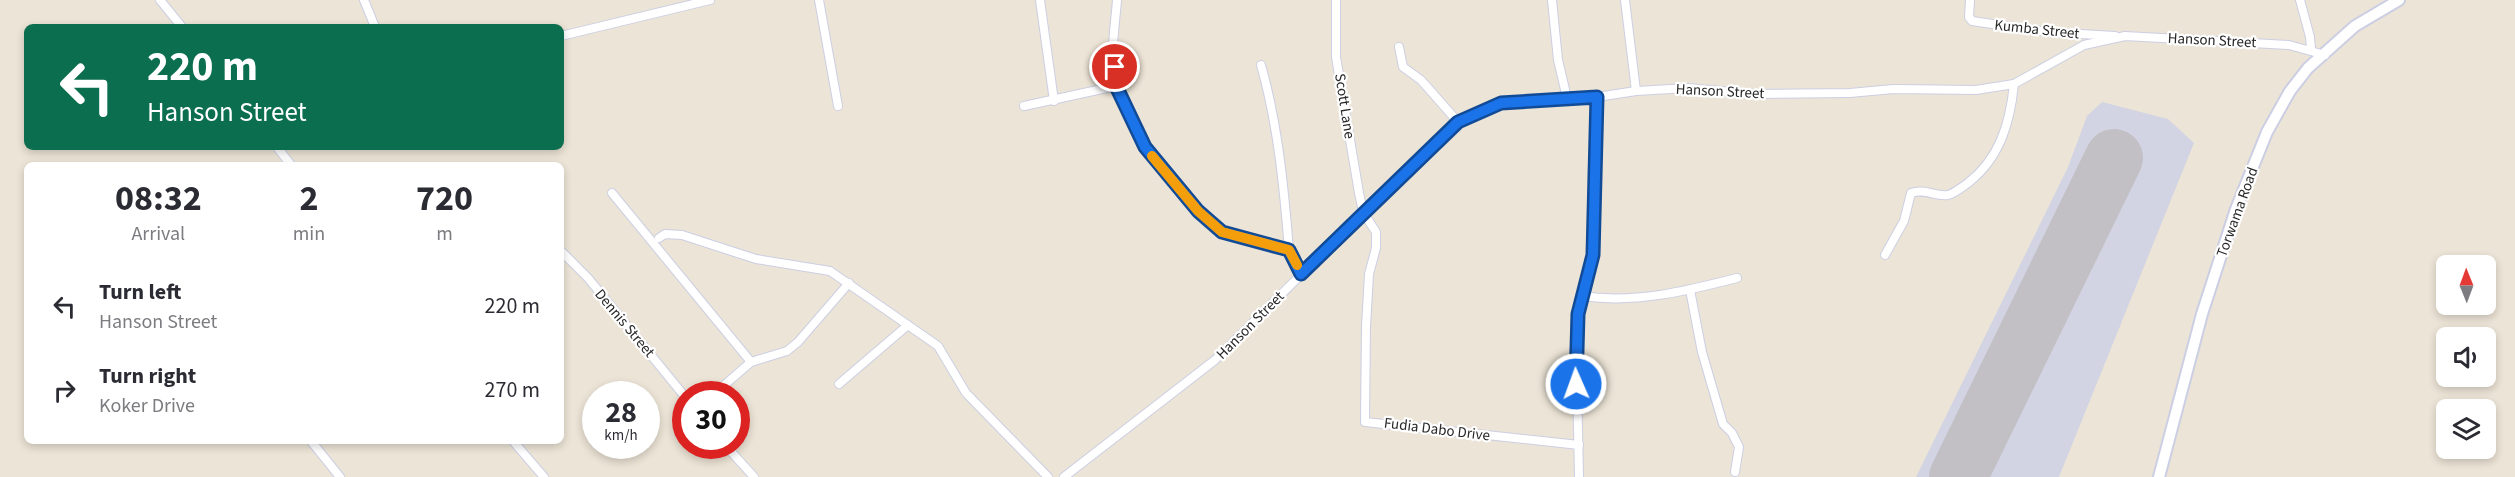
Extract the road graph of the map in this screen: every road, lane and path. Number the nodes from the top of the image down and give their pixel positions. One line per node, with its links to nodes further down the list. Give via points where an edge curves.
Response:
1 (160, 0): 13 (street)
2 (364, 0): 14 (street)
3 (710, 0): 15 (street)
4 (819, 0): 27 (street)
5 (1040, 0): 26 (street)
6 (1117, 0): 22 (street, via 1113,47)
7 (1336, 0): 33 (street, Scott Lane, via 1336,57)
8 (1552, 0): 25 (street, via 1558,60)
9 (1625, 0): 23 (street)
10 (1970, 0): 16 (street, Kumba Street, via 1969,17 1981,24)
11 (2300, 0): 18 (street)
12 (2398, 0): 19 (main road, Torwama Road, via 2355,26)
13 (180, 24)
14 (374, 24)
15 (564, 35)
16 (2125, 36): 18 (street, Hanson Street, via 2277,44); 21 (street, Hanson Street, via 2084,45)
17 (1399, 47): 29 (street, via 1403,67)
18 (2311, 50): 19 (street, Hanson Street)
19 (2325, 55): 59 (main road, Torwama Road, via 2290,91 2266,132 2202,314)
20 (1261, 65): 35 (street, via 1284,186)
21 (2014, 84): 23 (street, Hanson Street, via 1976,90 1893,88 1838,93 1754,94 1688,88); 37 (street, via 2009,115 1995,155 1980,173 1951,194 1922,190 1911,194 1904,221)
22 (1116, 86): 26 (street); 35 (street, via 1145,147 1198,211 1222,232)
23 (1636, 91): 24 (street, Hanson Street)
24 (1597, 97): 25 (street, Hanson Street); 42 (street, via 1593,255)
25 (1567, 98): 29 (street, Hanson Street, via 1501,103)
26 (1054, 101): 28 (street)
27 (838, 106)
28 (1024, 106)
29 (1458, 122): 33 (street, Hanson Street)
30 (279, 150): 31 (street)
31 (289, 162)
32 (612, 193): 44 (street)
33 (1363, 212): 38 (street, Hanson Street); 50 (street, Fudia Dabo Drive, via 1376,232 1369,274 1365,422)
34 (659, 238): 40 (street, via 665,234 682,235 756,259 830,271)
35 (1289, 250): 38 (street)
36 (564, 254): 45 (street, Dennis Street)
37 (1885, 255)
38 (1301, 274): 57 (street, Hanson Street, via 1215,360)
39 (1737, 278): 41 (street)
40 (849, 284): 43 (street); 44 (street, via 787,351)
41 (1690, 290): 42 (street, via 1609,300); 52 (street, via 1702,352 1723,424 1739,447)
42 (1582, 296): 50 (street, via 1575,364)
43 (908, 325): 47 (street); 56 (street, via 938,346 966,393)
44 (751, 362): 46 (street)
45 (672, 381)
46 (729, 381)
47 (839, 384)
48 (313, 444): 53 (street)
49 (516, 444): 54 (street)
50 (1579, 445): 58 (street)
51 (737, 459): 55 (street)
52 (1735, 472)
53 (340, 477)
54 (544, 477)
55 (753, 477)
56 (1048, 477)
57 (1064, 477)
58 (1579, 477)
59 (2159, 477)

